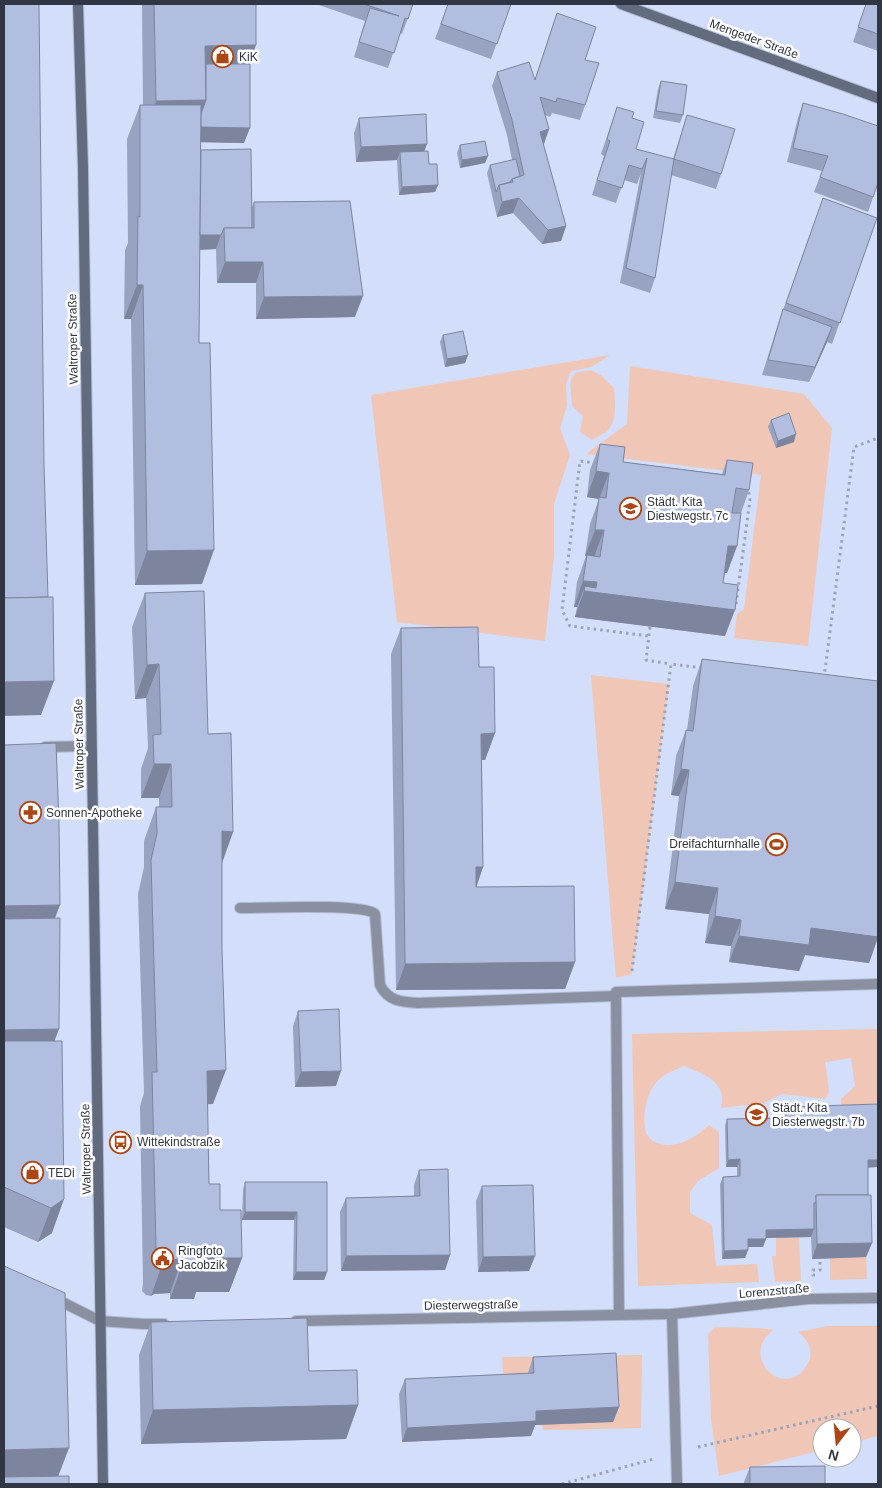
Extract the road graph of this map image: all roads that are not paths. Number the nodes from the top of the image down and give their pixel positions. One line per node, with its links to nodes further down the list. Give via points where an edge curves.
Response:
1 (78, 4): 4 (main road, Waltroper Straße)
2 (621, 4): 3 (main road, Mengeder Straße)
3 (878, 98)
4 (91, 746): 5 (street); 13 (main road, Waltroper Straße)
5 (33, 747)
6 (240, 908): 8 (street, via 351,908 372,911 375,914 380,985 385,994 398,1002)
7 (878, 984): 8 (street, via 630,991 616,992)
8 (616, 996): 11 (street)
9 (42, 1292): 13 (street)
10 (878, 1298): 12 (street, Lorenzstraße, via 808,1299)
11 (620, 1314): 12 (street, Diesterwegstraße); 14 (street, Diesterwegstraße)
12 (672, 1314): 17 (street)
13 (100, 1321): 15 (street); 16 (main road, Waltroper Straße)
14 (282, 1322)
15 (174, 1324)
16 (103, 1484)
17 (677, 1484)

